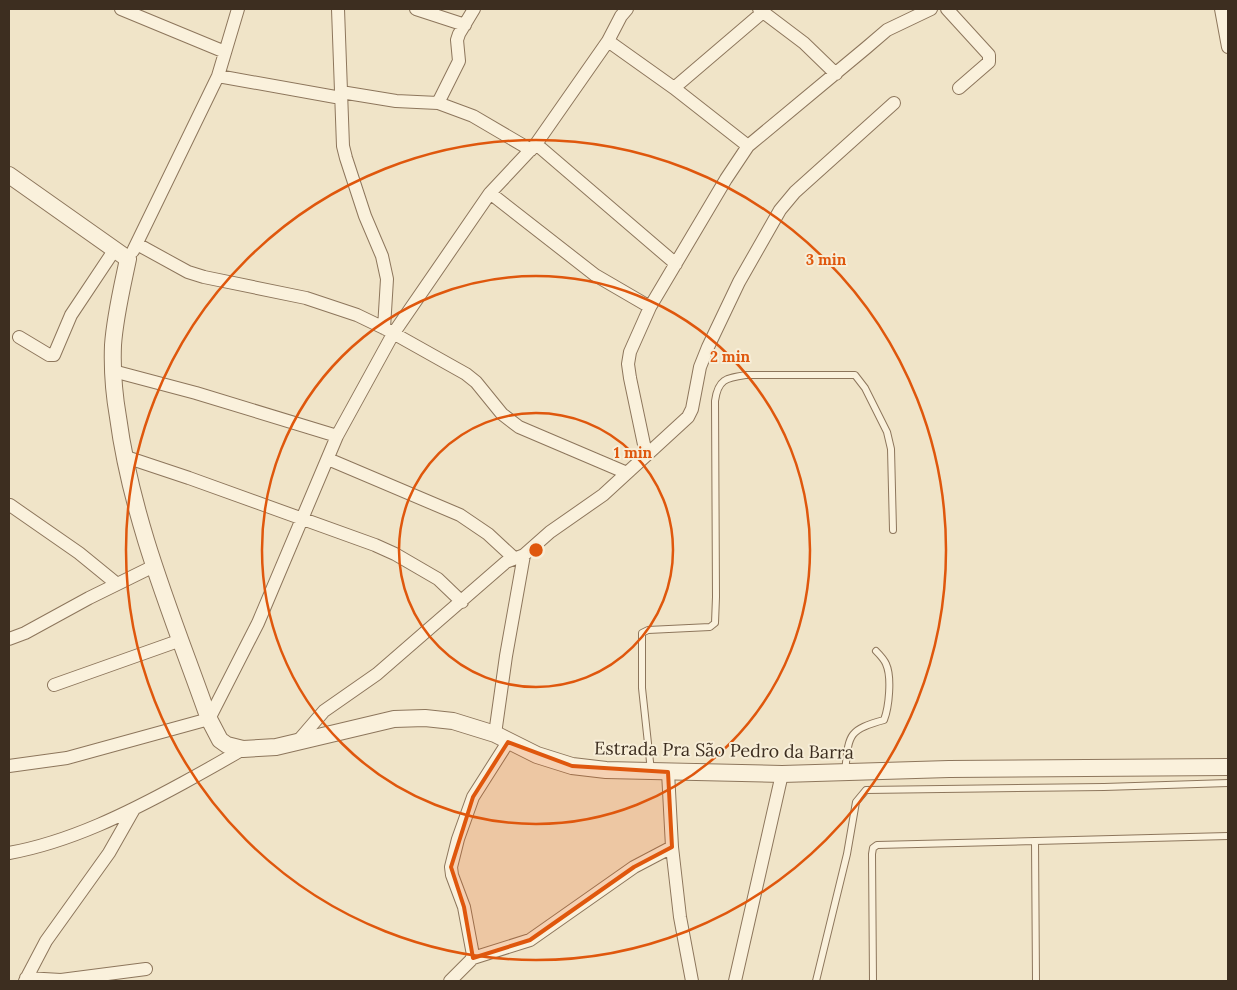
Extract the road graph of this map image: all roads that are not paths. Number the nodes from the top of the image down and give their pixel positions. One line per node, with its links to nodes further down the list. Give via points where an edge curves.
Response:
1 (121, 9): 14 (street)
2 (238, 9): 14 (street)
3 (338, 9): 19 (street)
4 (416, 9): 11 (street)
5 (474, 9): 11 (street)
6 (931, 9): 15 (street, via 887,30)
7 (947, 9): 18 (street, via 990,55 989,62)
8 (1221, 9): 13 (street)
9 (761, 10): 15 (street, via 804,43); 17 (street)
10 (620, 11): 12 (street)
11 (465, 25): 20 (street, via 457,40 458,65)
12 (608, 41): 17 (street); 23 (street)
13 (1228, 46)
14 (225, 52): 16 (street)
15 (836, 74): 22 (street)
16 (218, 76): 19 (street); 26 (street)
17 (674, 88): 22 (street)
18 (959, 88)
19 (341, 95): 20 (street); 31 (street, via 346,158 382,256 387,279)
20 (438, 102): 23 (street)
21 (894, 102): 35 (street, via 795,192 780,210 739,282 708,347 688,417)
22 (748, 146): 29 (street)
23 (534, 147): 25 (street); 29 (street)
24 (9, 174): 27 (street)
25 (490, 193): 30 (street, via 595,275); 31 (street)
26 (137, 244): 28 (street); 31 (street, via 188,272 306,298)
27 (115, 249): 28 (street); 32 (street, via 71,315 54,355 49,356)
28 (128, 259): 33 (street, Estrada Pra São Pedro da Barra, via 116,316)
29 (676, 264): 30 (street)
30 (650, 307): 35 (street, via 628,364)
31 (388, 331): 34 (street); 38 (street, via 466,374 502,414 519,427)
32 (19, 337)
33 (113, 371): 34 (street, via 205,395); 36 (street, Estrada Pra São Pedro da Barra)
34 (337, 436): 37 (street)
35 (646, 454): 38 (street)
36 (123, 456): 40 (street); 43 (street, Estrada Pra São Pedro da Barra)
37 (328, 459): 40 (street); 42 (street, via 460,515)
38 (627, 472): 42 (street, via 603,495)
39 (10, 505): 44 (street)
40 (302, 518): 45 (street, via 395,554 438,579); 50 (street, via 258,623)
41 (893, 530): 56 (lane, via 891,449 887,432 855,374 746,376 729,378 719,384 714,401 715,623 710,627 642,633 642,688)
42 (519, 556): 45 (street, via 502,565); 51 (street, via 506,656)
43 (154, 566): 44 (street); 47 (street, Estrada Pra São Pedro da Barra)
44 (117, 584): 46 (street)
45 (462, 602): 52 (street, via 377,674 324,711)
46 (9, 639)
47 (181, 640): 49 (street); 50 (street, Estrada Pra São Pedro da Barra)
48 (876, 651): 58 (lane, via 889,672 888,710 884,720 858,729 852,735)
49 (54, 685)
50 (209, 719): 53 (street, Estrada Pra São Pedro da Barra, via 220,740); 54 (street, via 67,758)
51 (501, 738): 52 (street, Estrada Pra São Pedro da Barra, via 453,721 409,718); 56 (street, Estrada Pra São Pedro da Barra, via 537,755 572,766); 66 (street, via 473,797 451,867 464,907)
52 (299, 740): 53 (street, Estrada Pra São Pedro da Barra)
53 (243, 749): 61 (street)
54 (9, 766)
55 (1228, 767): 58 (street, Estrada Pra São Pedro da Barra)
56 (651, 771): 57 (street, Estrada Pra São Pedro da Barra)
57 (668, 772): 59 (street, Estrada Pra São Pedro da Barra); 64 (street)
58 (845, 772): 59 (street, Estrada Pra São Pedro da Barra)
59 (782, 774): 71 (street)
60 (1228, 783): 72 (lane, via 866,790 856,802 847,854)
61 (134, 809): 65 (street, via 57,842); 68 (street, via 109,853 46,941)
62 (1228, 836): 63 (lane)
63 (1035, 841): 73 (lane, via 874,846); 74 (lane)
64 (672, 847): 66 (street, via 634,867 530,940); 70 (street)
65 (9, 853)
66 (473, 958): 69 (street)
67 (146, 969): 68 (street, via 61,980)
68 (26, 980)
69 (450, 981)
70 (692, 981)
71 (735, 981)
72 (816, 981)
73 (873, 981)
74 (1036, 981)

